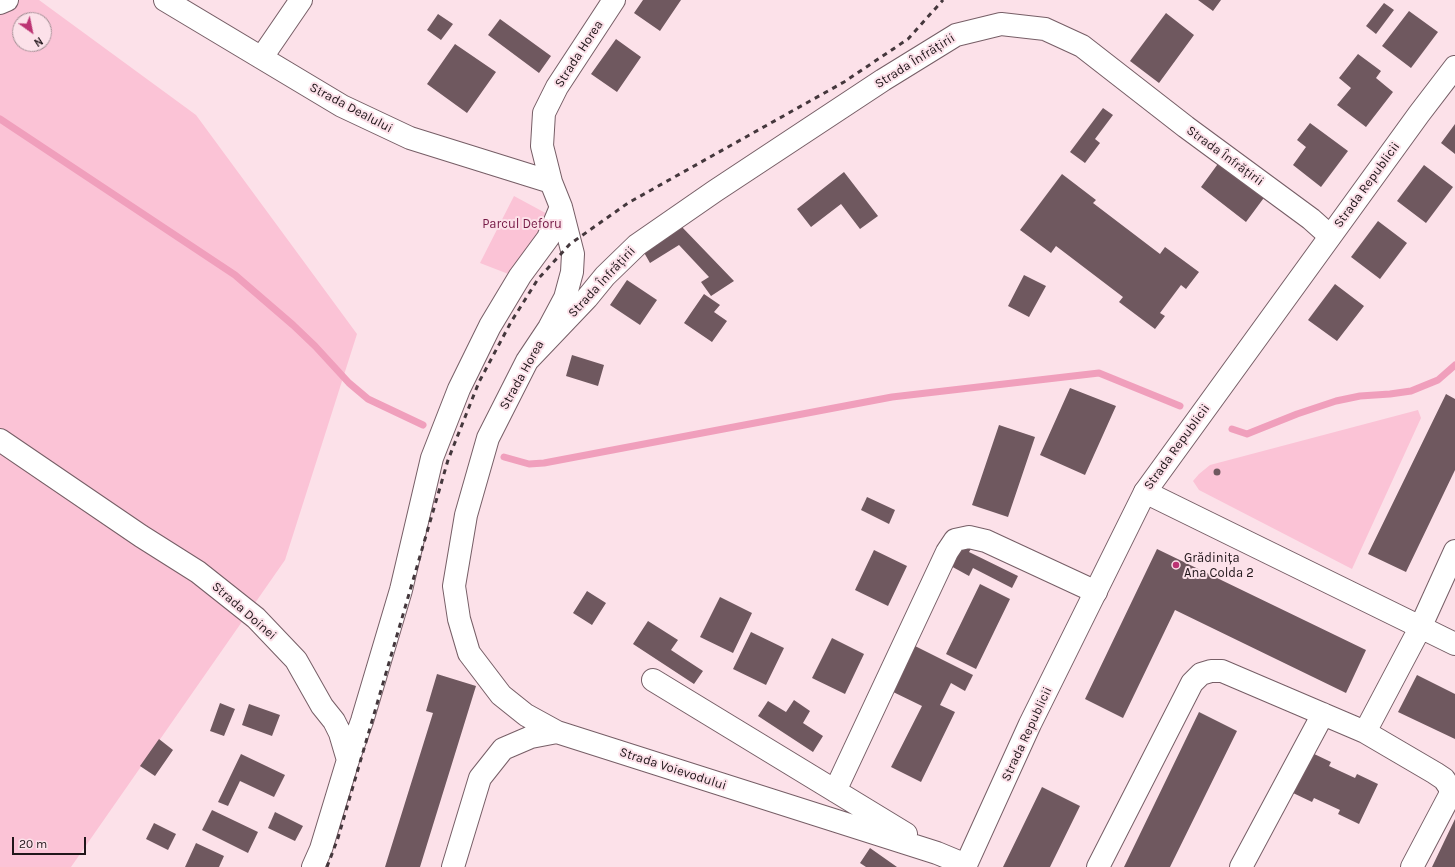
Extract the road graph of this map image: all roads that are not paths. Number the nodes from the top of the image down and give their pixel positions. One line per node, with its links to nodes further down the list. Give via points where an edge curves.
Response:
1 (7, 0): 5 (street)
2 (165, 0): 6 (street, Strada Dealului)
3 (301, 0): 6 (street)
4 (614, 0): 8 (street, Strada Horea, via 557,88 544,113 542,146)
5 (0, 3)
6 (262, 57): 8 (street, Strada Dealului, via 342,106 410,138)
7 (1455, 67): 10 (street, Strada Republicii)
8 (551, 182): 9 (street, Strada Horea)
9 (561, 207): 11 (street, Strada Horea, via 573,254 572,272 565,298); 22 (street, via 548,238 520,276 490,326 459,389 435,451 400,590)
10 (1330, 236): 11 (street, Strada Înfrățirii, via 1082,46 1045,29 1001,24 956,35 871,88 637,245); 13 (street, Strada Republicii)
11 (527, 361): 20 (street, Strada Horea, via 488,438 466,515 454,586 459,619 469,653 500,695 526,715)
12 (0, 440): 22 (street, Strada Doinei, via 198,572 256,618 296,660 322,706 334,721)
13 (1145, 492): 15 (street, Strada Republicii); 16 (street)
14 (1455, 551): 16 (street)
15 (1096, 592): 23 (street, via 986,541 968,536 955,540 947,552); 25 (street, Strada Republicii, via 1030,724)
16 (1420, 628): 17 (street); 21 (street)
17 (1455, 644)
18 (653, 680): 23 (street)
19 (1323, 714): 21 (street); 28 (street, via 1222,671 1201,674 1192,683); 29 (street)
20 (557, 732): 24 (street, Strada Voievodului); 27 (street, Strada Voievodului, via 531,737 503,749 480,778)
21 (1366, 732): 30 (street, via 1435,773 1444,779 1450,788 1450,795)
22 (348, 760): 26 (street)
23 (835, 791): 24 (street)
24 (936, 853): 25 (street, Strada Voievodului)
25 (965, 866)
26 (313, 867)
27 (453, 867)
28 (1098, 867)
29 (1241, 867)
30 (1412, 867)

